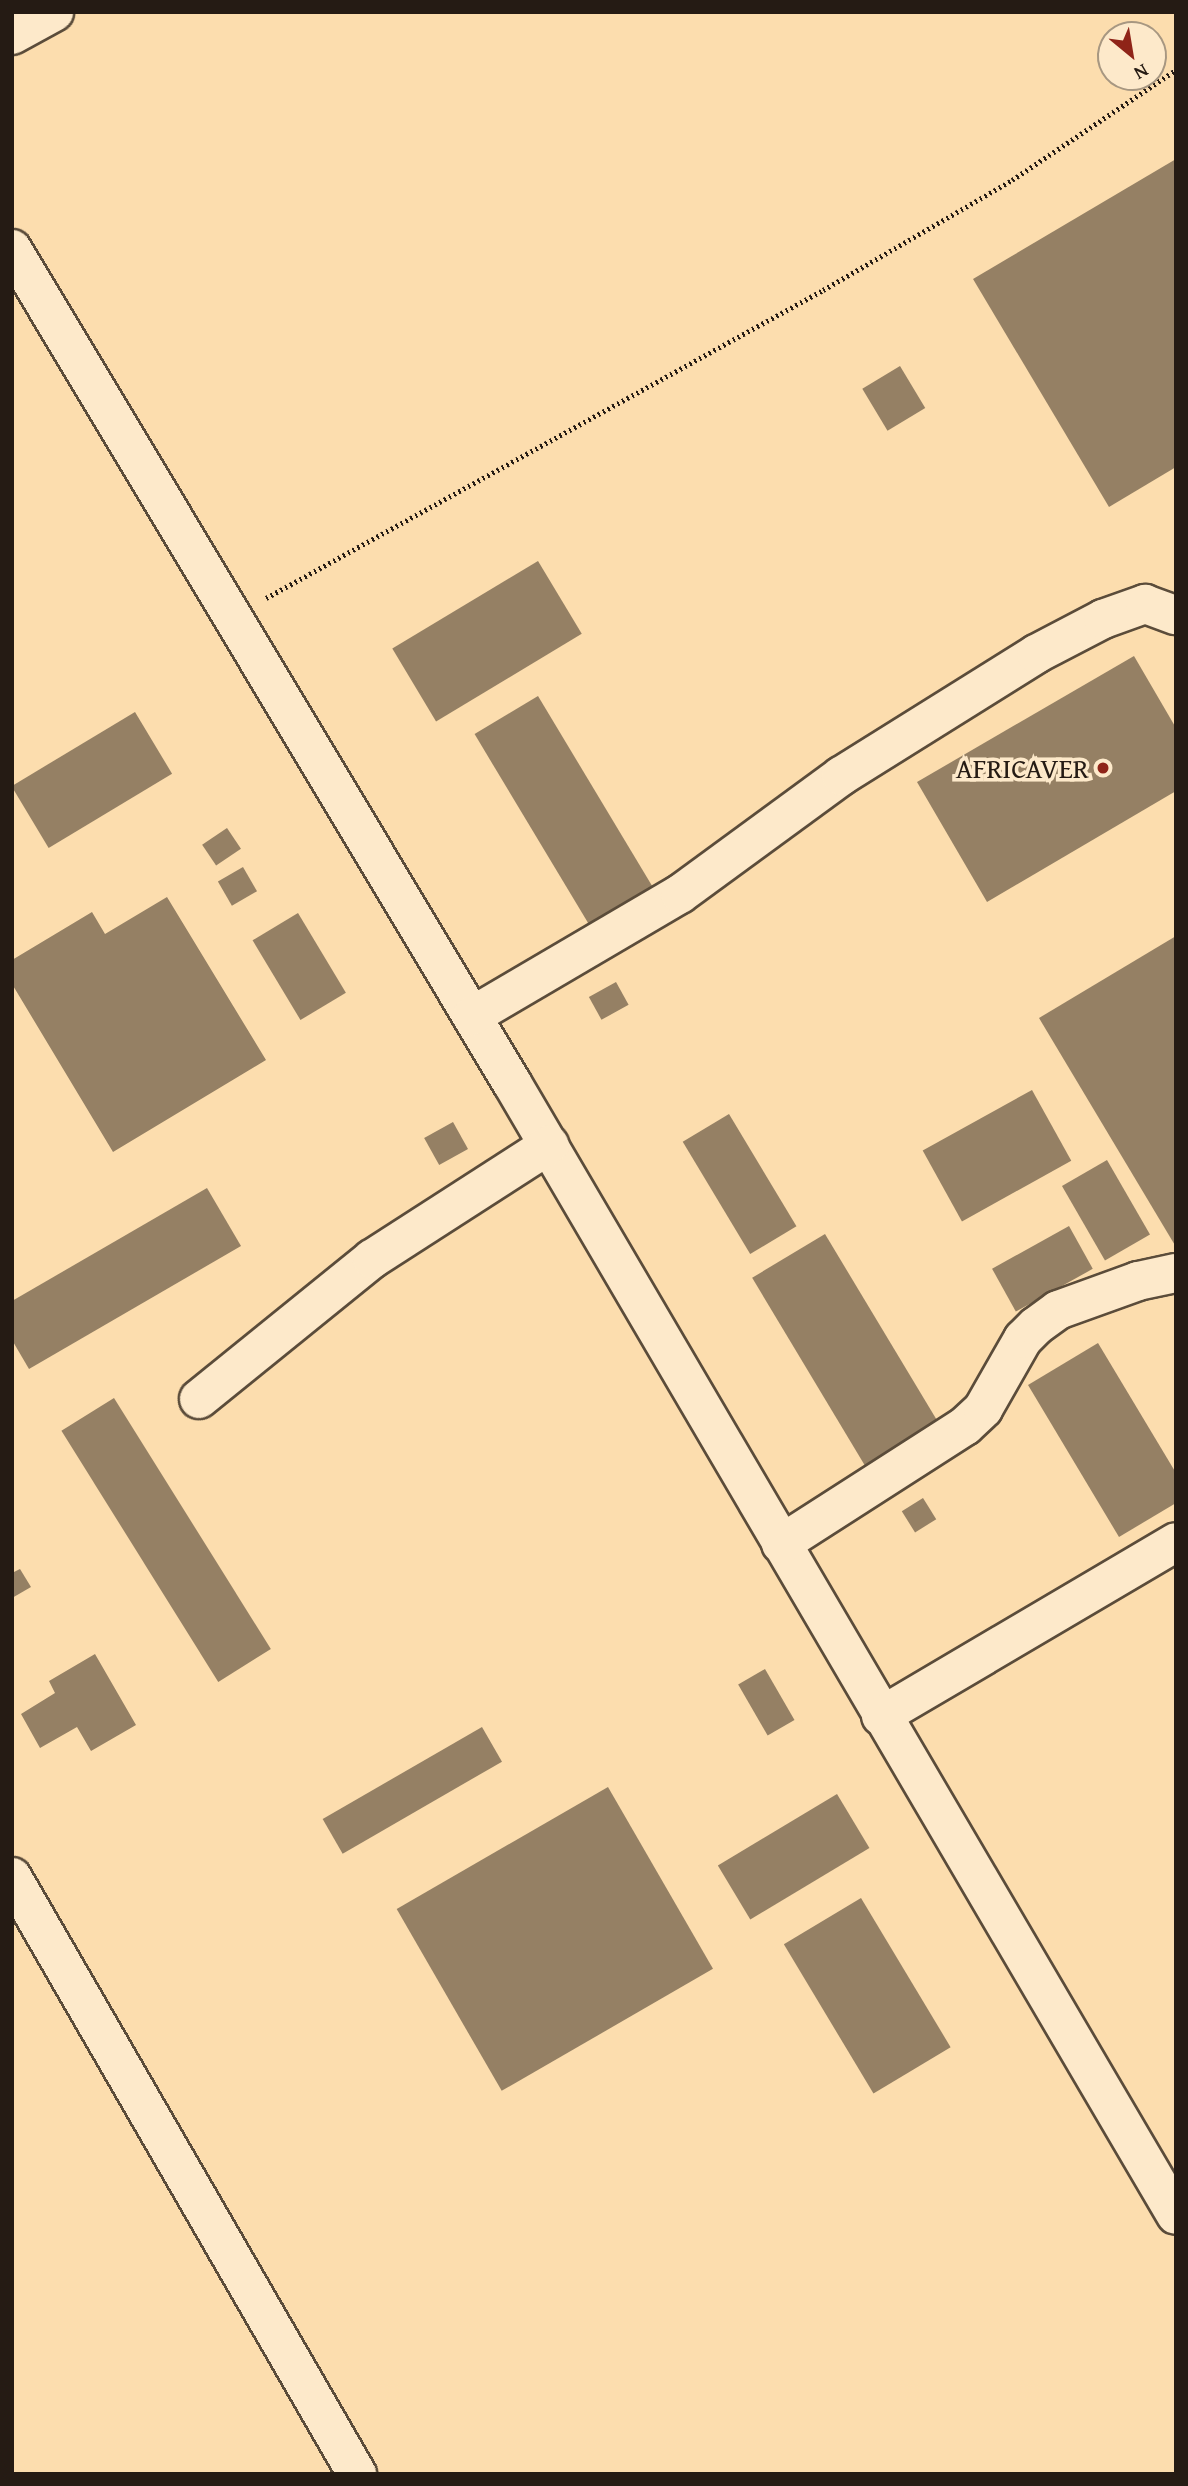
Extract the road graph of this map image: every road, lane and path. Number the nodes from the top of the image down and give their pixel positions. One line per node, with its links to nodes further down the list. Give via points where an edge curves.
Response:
1 (54, 12): 2 (street)
2 (12, 36)
3 (1176, 70): 6 (path, via 1012,180)
4 (12, 249): 6 (street)
5 (1176, 615): 7 (street, via 1145,604 1103,619 1036,654 841,776 680,894)
6 (233, 616): 7 (street)
7 (472, 1016): 8 (street)
8 (549, 1145): 10 (street, via 372,1259); 12 (street)
9 (1176, 1273): 12 (street, via 1138,1281 1058,1310 1023,1339 983,1409 965,1426)
10 (199, 1399)
11 (1176, 1542): 13 (street)
12 (781, 1544): 13 (street)
13 (881, 1716): 15 (street)
14 (12, 1877): 16 (street)
15 (1176, 2216)
16 (357, 2474)

